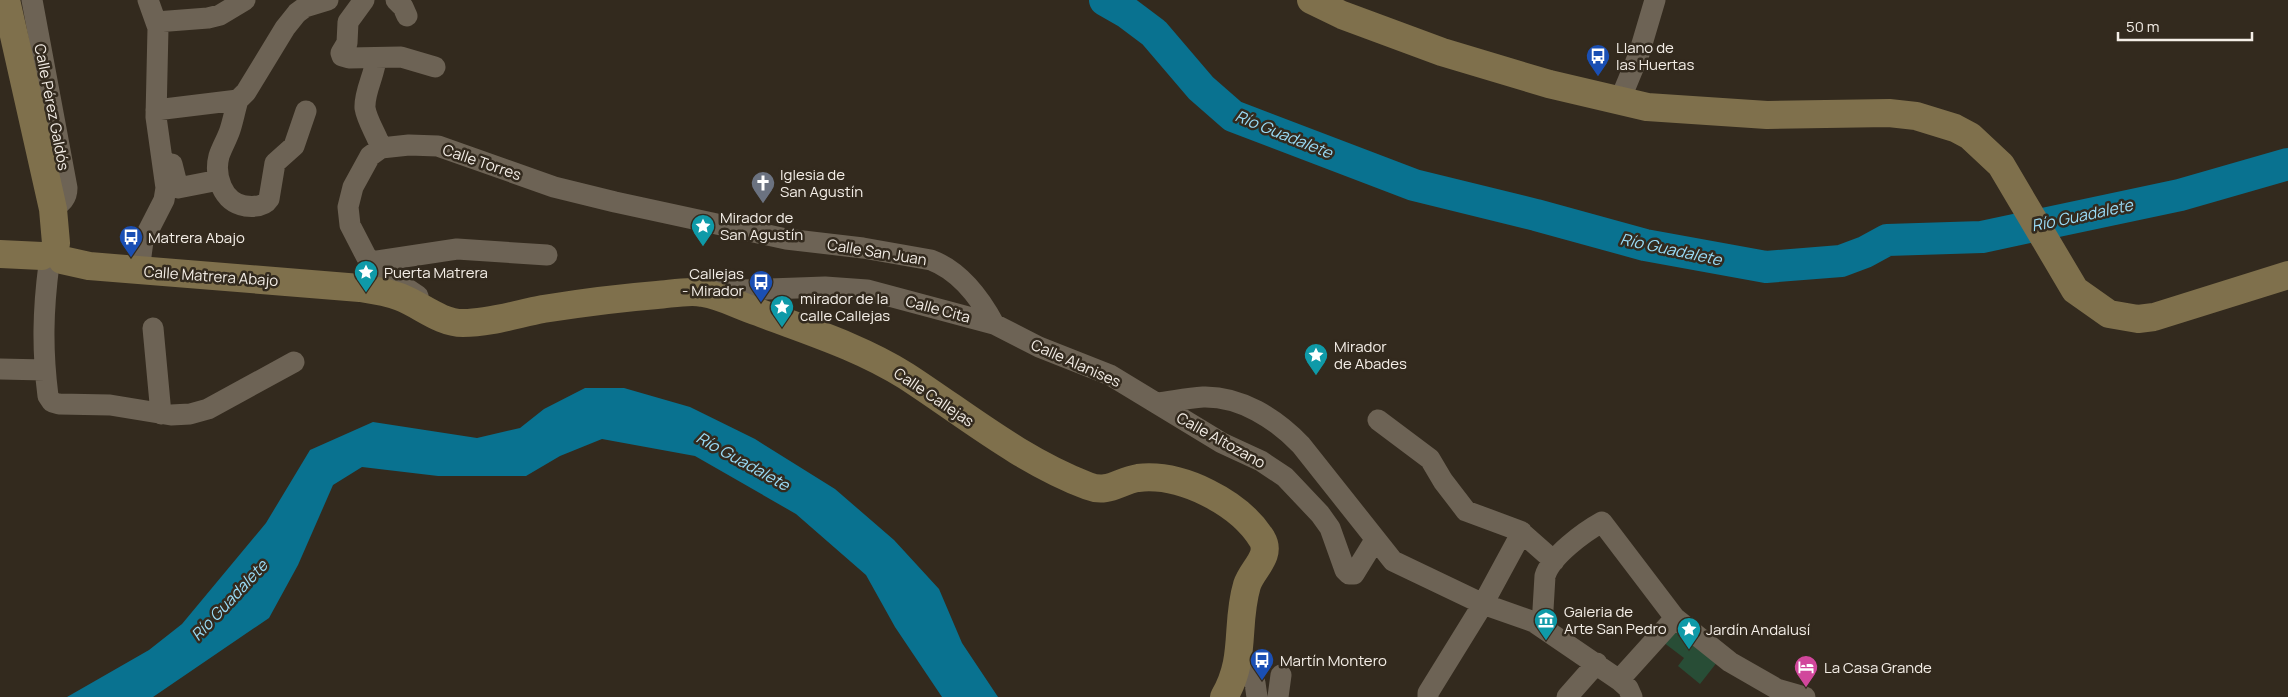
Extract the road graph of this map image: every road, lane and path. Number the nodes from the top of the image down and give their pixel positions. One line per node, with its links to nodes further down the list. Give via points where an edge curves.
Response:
1 (6, 0): 19 (street, Calle Pérez Galdós)
2 (32, 0): 19 (street, Calle Pérez Galdós, via 67,188 64,201)
3 (148, 0): 9 (street)
4 (245, 0): 9 (street, via 220,15 208,18)
5 (364, 0): 10 (street, via 348,22 347,43 342,56)
6 (1311, 0): 13 (street, via 1342,15 1442,52 1549,84)
7 (1655, 0): 13 (street, via 1639,54)
8 (318, 2): 12 (street, via 302,8 285,28)
9 (156, 22): 14 (street)
10 (376, 58): 11 (street, via 400,57); 16 (street, via 365,107)
11 (435, 67)
12 (238, 100): 14 (street); 18 (street, via 220,154)
13 (1620, 100): 26 (street, via 1647,107 1767,115 1889,113 1916,116 1955,128 1970,136 2001,165 2075,290 2109,314 2138,319 2154,317)
14 (156, 110): 17 (street)
15 (306, 111): 18 (street, via 294,146 275,163 266,204 243,206)
16 (381, 148): 20 (street, Calle Torres, via 409,144 438,146 554,187); 24 (street, via 370,156 357,178 348,207 350,225)
17 (161, 150): 18 (street, via 169,149 178,188); 25 (street, via 166,195 143,241)
18 (222, 187)
19 (53, 209): 23 (street, Calle Pérez Galdós)
20 (674, 215): 29 (street, Calle San Juan, via 786,238 931,260 941,264 968,287)
21 (0, 254): 23 (street, Calle Matrera Abajo)
22 (547, 255): 24 (street, via 457,249)
23 (52, 256): 25 (street, Calle Matrera Abajo, via 80,265); 33 (street, via 43,321)
24 (371, 262): 28 (street, via 429,304)
25 (139, 271): 28 (street, Calle Matrera Abajo, via 360,288 401,298)
26 (2288, 275)
27 (702, 292): 28 (street, Calle Callejas, via 578,304 476,322 449,321); 29 (street, Calle Cita, via 851,288); 43 (street, Calle Callejas, via 871,357 909,378 1018,452 1091,488 1107,489 1144,478 1192,485 1241,515 1264,542 1264,554 1251,575 1245,595)
28 (434, 314)
29 (994, 324): 34 (street, Calle Alanises, via 1038,347 1110,375)
30 (153, 328): 35 (street)
31 (294, 362): 35 (street, via 208,409 178,416)
32 (0, 369): 33 (street)
33 (45, 370): 35 (street, via 48,396 52,402 110,405)
34 (1157, 403): 38 (street, via 1219,398 1266,416 1302,445); 38 (street, Calle Altozano, via 1285,477 1325,520 1349,574 1354,574)
35 (162, 414)
36 (1378, 420): 37 (street, via 1430,459 1466,511)
37 (1522, 532): 39 (street); 40 (street)
38 (1375, 540): 40 (street, via 1401,566)
39 (1554, 561): 41 (street, via 1602,522); 42 (street, via 1546,576)
40 (1483, 604): 42 (street); 50 (street)
41 (1675, 618): 46 (street); 53 (street, via 1730,662 1778,689)
42 (1542, 626): 44 (street)
43 (1239, 662): 47 (street); 48 (street, via 1255,683)
44 (1597, 663): 46 (street); 51 (street)
45 (1282, 675): 49 (street)
46 (1619, 680): 52 (street)
47 (1224, 697)
48 (1257, 697)
49 (1278, 697)
50 (1428, 697)
51 (1567, 697)
52 (1632, 697)
53 (1805, 697)

